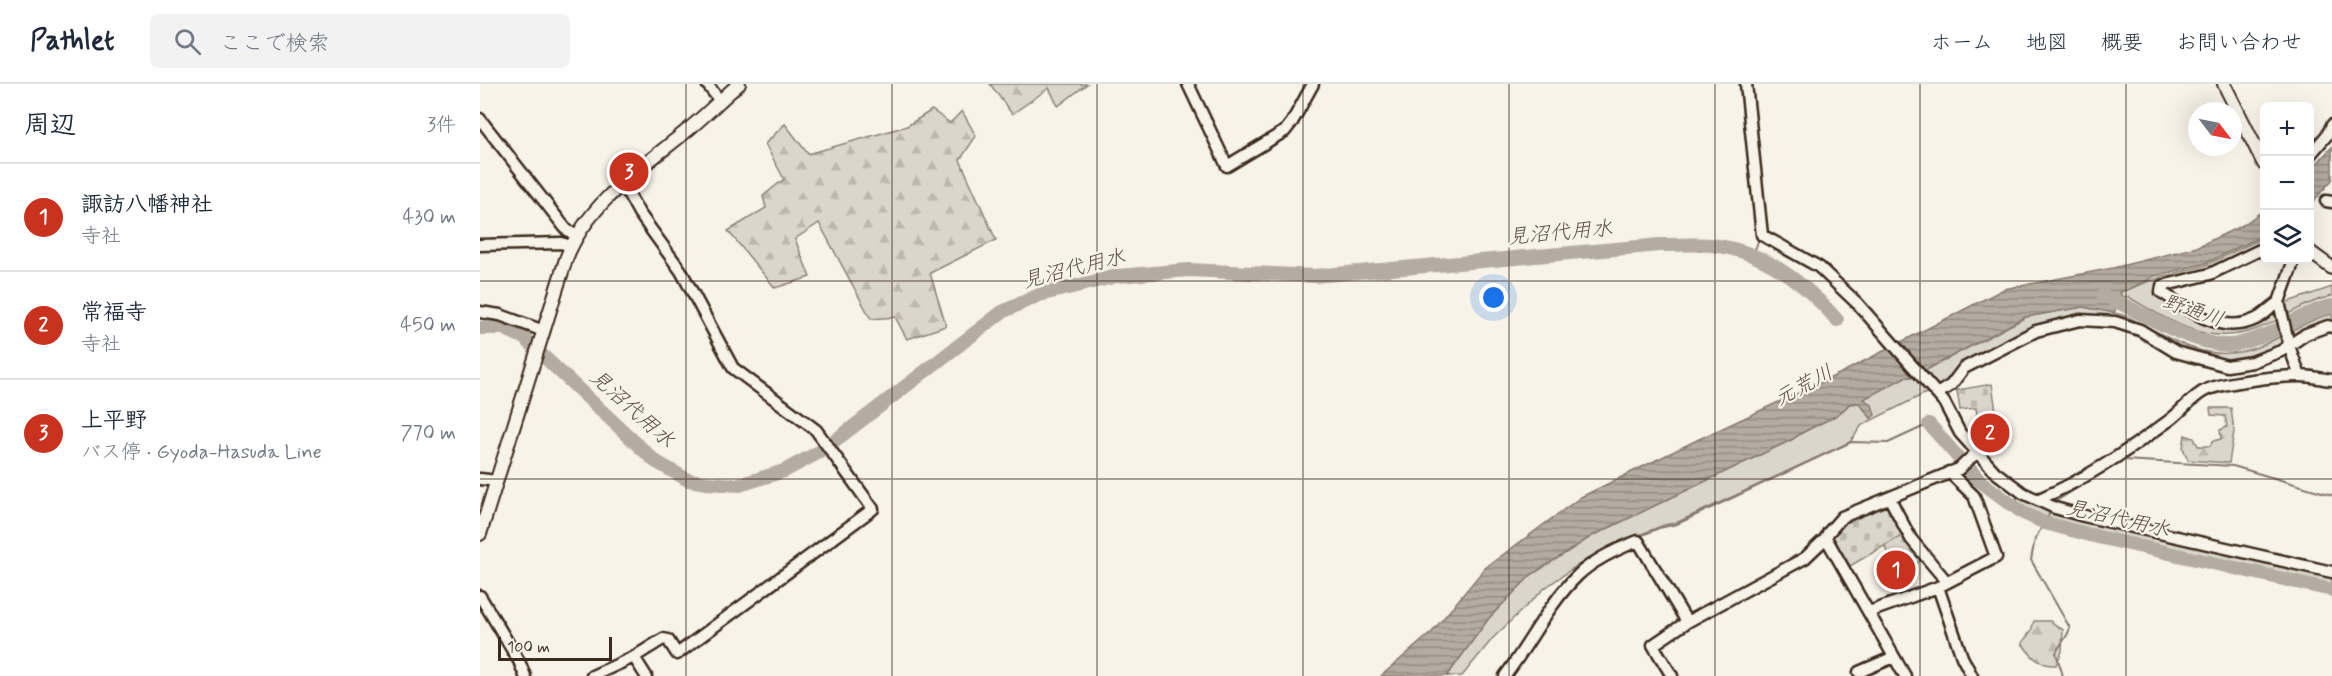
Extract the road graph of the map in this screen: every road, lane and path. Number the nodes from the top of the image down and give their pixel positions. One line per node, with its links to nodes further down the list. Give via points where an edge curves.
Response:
1 (707, 84): 7 (street)
2 (739, 84): 7 (main road)
3 (1188, 84): 4 (street, via 1227,166 1285,131)
4 (1313, 84)
5 (1746, 84): 26 (street, via 1761,235 1819,267 1858,304)
6 (2224, 84): 11 (main road)
7 (720, 101): 12 (main road)
8 (480, 119): 13 (street)
9 (2332, 125): 10 (street)
10 (2314, 150)
11 (2261, 156)
12 (622, 184): 13 (main road, via 590,216); 40 (street, via 681,271 733,368 816,430 873,509 677,654 663,639)
13 (573, 241): 14 (street); 22 (main road)
14 (480, 245)
15 (2260, 250): 19 (street, via 2210,274 2162,286 2161,292 2225,326 2256,319)
16 (2314, 255): 18 (main road)
17 (2293, 264): 19 (street)
18 (2332, 268)
19 (2279, 304): 23 (street)
20 (480, 312): 22 (street, via 500,315)
21 (2332, 327): 23 (street, via 2306,334)
22 (543, 334): 30 (main road)
23 (2289, 345): 24 (street); 26 (street, via 2252,362 2227,366 2176,352 2140,330 2115,322 2080,320 2036,331 1964,369 1951,385)
24 (2300, 376): 25 (street); 32 (street, via 2224,384 2205,391 2109,462)
25 (2332, 380)
26 (1935, 391): 27 (street, via 1960,433)
27 (1977, 452): 28 (street); 32 (street, via 2010,484)
28 (1954, 471): 31 (street); 36 (street, via 1974,496 1996,557)
29 (480, 480): 30 (street)
30 (496, 481): 33 (main road)
31 (1890, 499): 34 (street, via 1842,517); 36 (street, via 1911,539)
32 (2039, 499): 35 (street, via 2084,516)
33 (480, 534)
34 (1826, 538): 38 (street); 39 (street, via 1805,558)
35 (2332, 572)
36 (1943, 585): 38 (street); 50 (street, via 1962,657)
37 (480, 596): 44 (street)
38 (1869, 612): 41 (street)
39 (1687, 622): 47 (street, via 1638,541 1579,574 1559,596); 48 (street, via 1653,645)
40 (634, 657): 42 (street); 46 (street)
41 (1894, 657): 43 (street); 49 (street)
42 (616, 671): 45 (street)
43 (1859, 672)
44 (525, 676)
45 (592, 676)
46 (646, 676)
47 (1505, 676)
48 (1672, 676)
49 (1905, 676)
50 (1972, 676)

